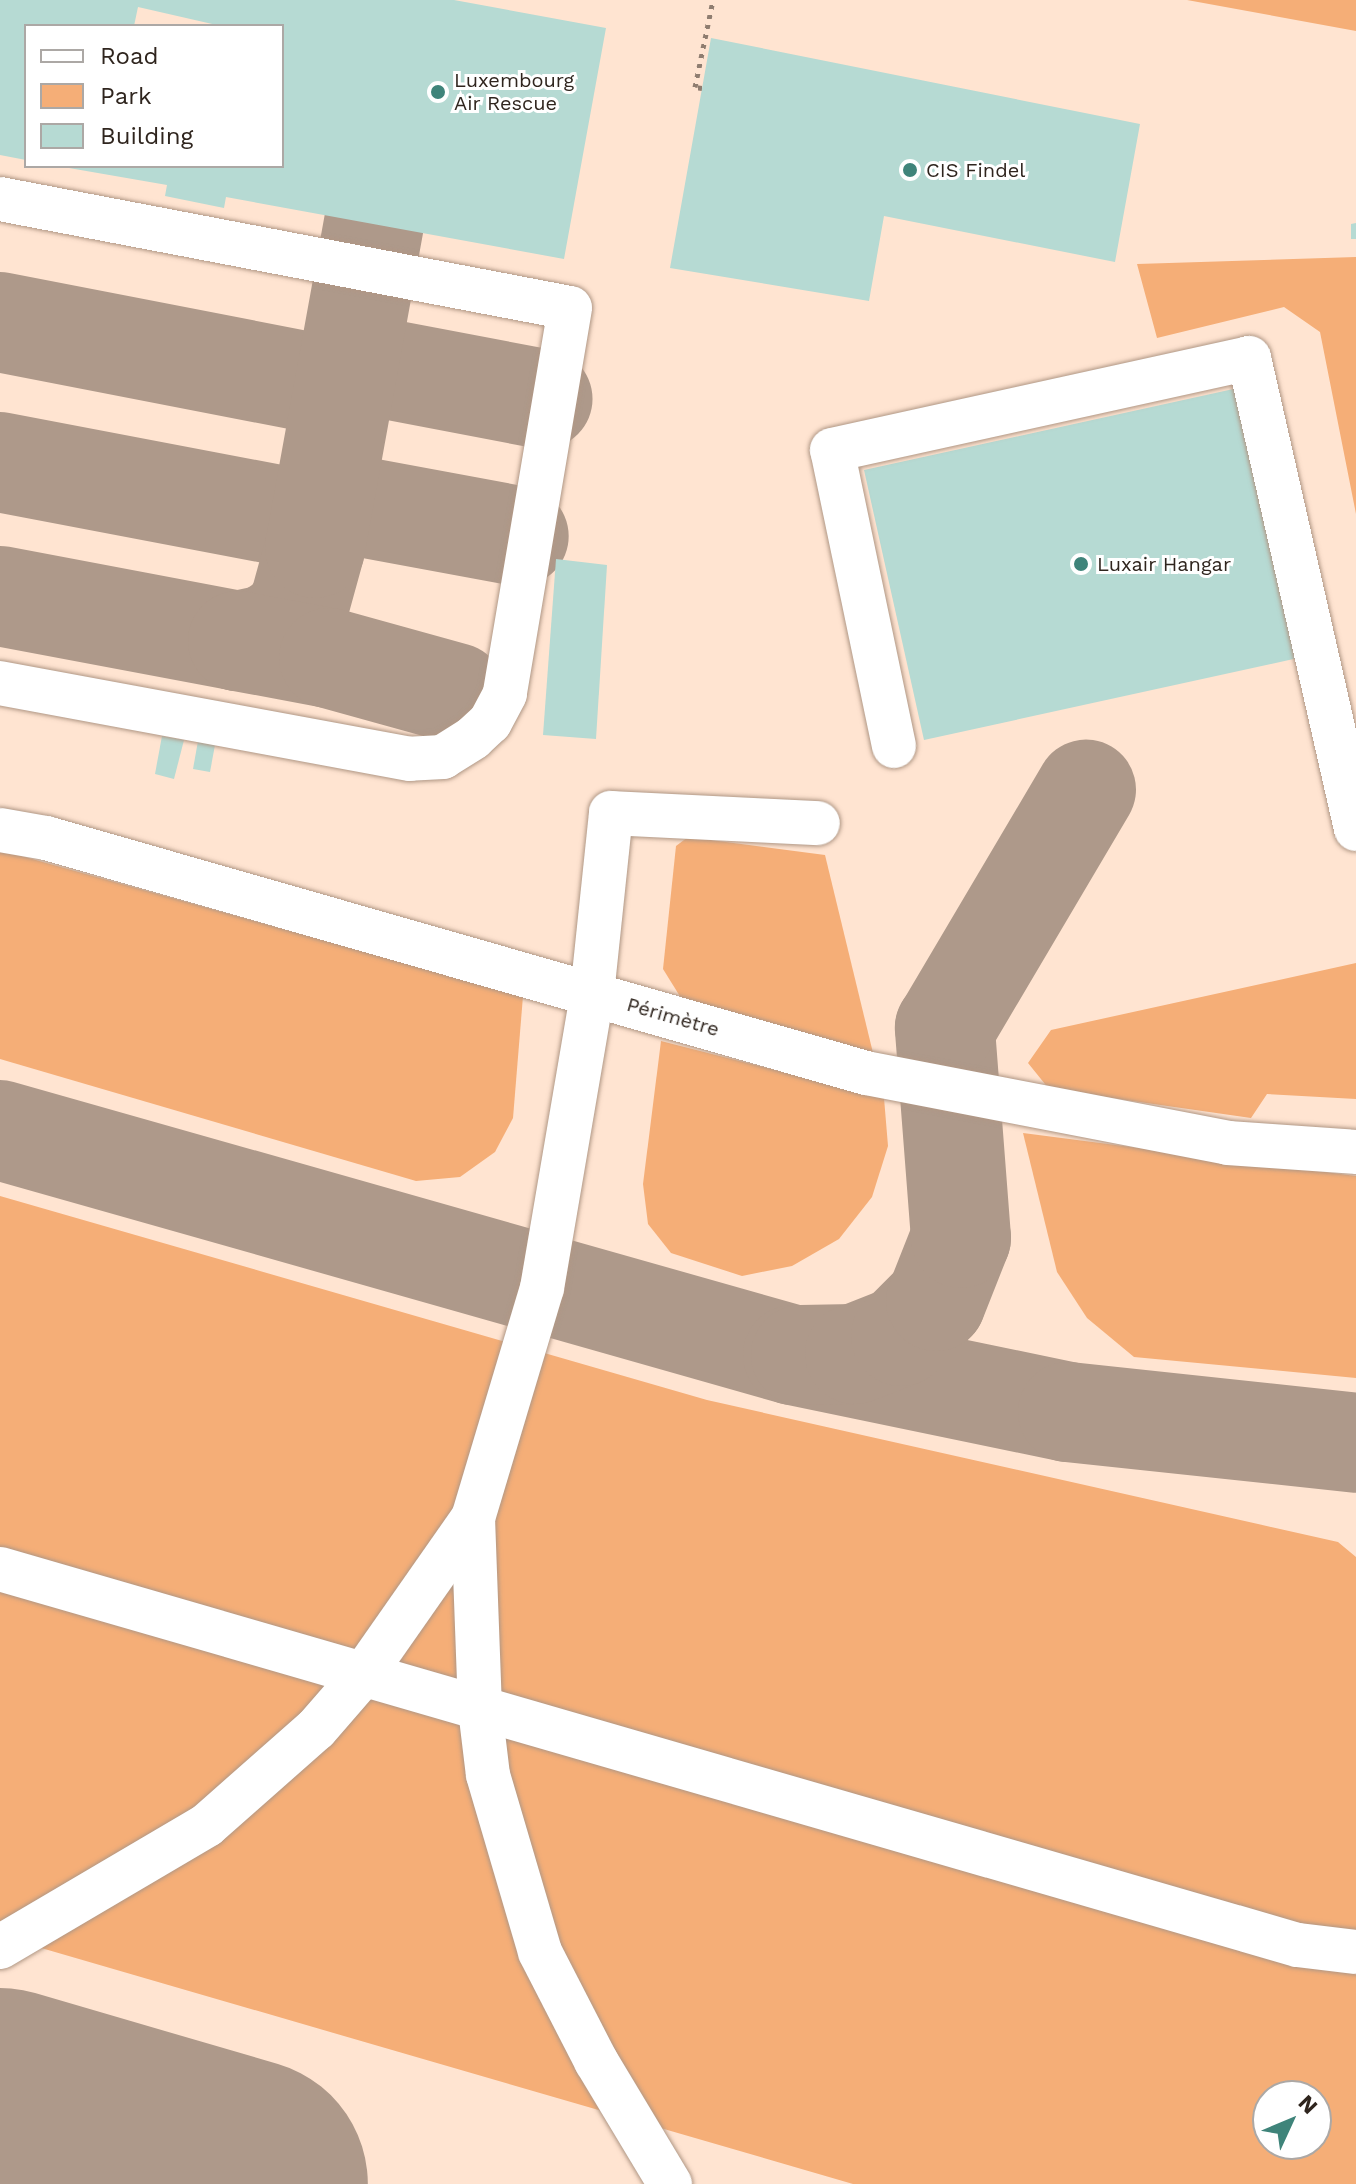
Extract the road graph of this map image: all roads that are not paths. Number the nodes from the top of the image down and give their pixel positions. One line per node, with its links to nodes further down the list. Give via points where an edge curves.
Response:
1 (0, 199): 2 (lane, via 570,308 505,694 490,722 473,738 443,757 410,759)
2 (0, 683)
3 (894, 746): 4 (lane, via 832,450 1249,358)
4 (1353, 804)
5 (818, 823): 7 (lane, via 611,813)
6 (0, 830): 7 (lane, Périmètre, via 46,838)
7 (592, 994): 8 (lane, Périmètre, via 949,1092 1228,1143); 9 (lane, via 542,1288)
8 (1356, 1152)
9 (473, 1518): 11 (lane); 12 (lane)
10 (0, 1569): 11 (lane)
11 (363, 1675): 12 (lane); 13 (lane, via 316,1729 207,1825)
12 (480, 1709): 14 (lane, via 1298,1945); 15 (lane, via 488,1775 540,1952 596,2061)
13 (0, 1947)
14 (1356, 1952)
15 (670, 2184)

